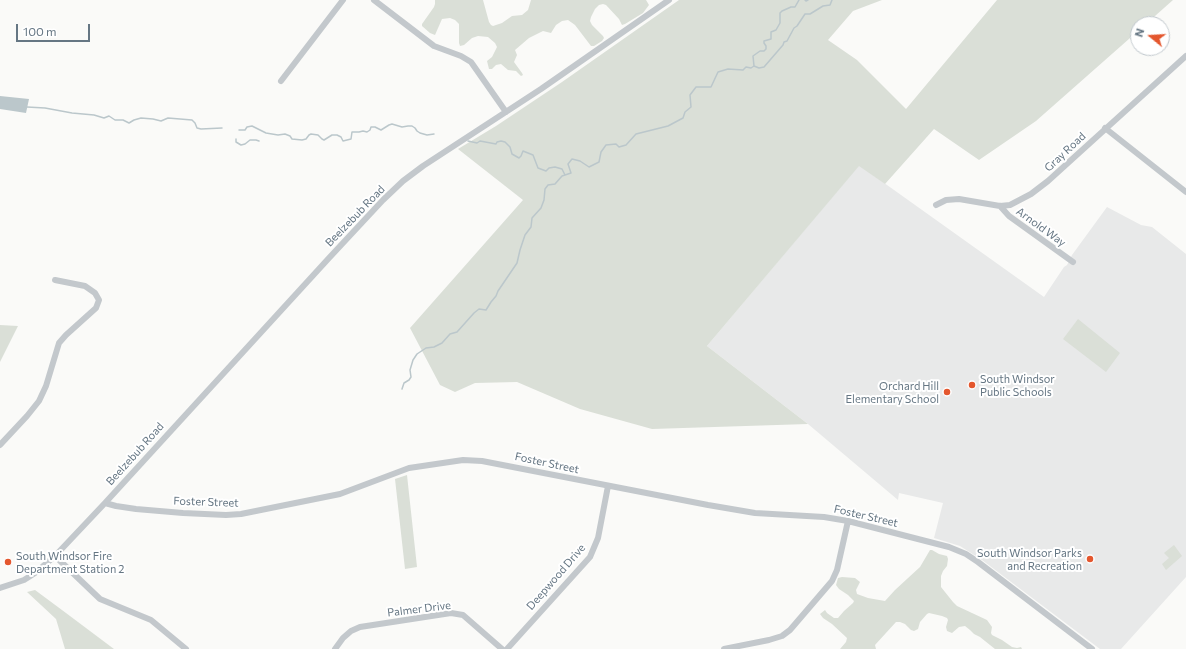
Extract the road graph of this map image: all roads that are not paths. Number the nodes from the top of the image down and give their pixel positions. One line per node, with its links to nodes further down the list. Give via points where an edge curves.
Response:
1 (343, 0): 5 (street)
2 (374, 0): 6 (street, via 434,46 471,62)
3 (669, 0): 6 (street, Beelzebub Road)
4 (1186, 56): 7 (street, Gray Road)
5 (281, 81)
6 (506, 112): 15 (street, Beelzebub Road, via 423,166 382,200)
7 (1105, 128): 8 (street); 10 (street, Gray Road, via 1031,194 1010,205)
8 (1186, 192)
9 (936, 205): 10 (street, Gray Road, via 946,200 958,199)
10 (1000, 206): 11 (street, Arnold Way, via 1009,216)
11 (1072, 262)
12 (55, 280): 13 (street, via 85,286 95,293 99,300 96,308 59,343 39,402)
13 (0, 446)
14 (608, 486): 15 (street, Foster Street, via 493,462 463,460 409,468 340,494 241,514 183,513 136,509); 16 (street, Foster Street, via 755,513); 22 (street, Deepwood Drive, via 598,538 590,557)
15 (105, 503): 17 (street)
16 (848, 521): 23 (street, via 832,581 790,630 769,640); 24 (street, Foster Street, via 950,547 966,554)
17 (55, 556): 18 (street, via 24,580); 19 (street, via 100,599 151,620)
18 (0, 588)
19 (186, 649)
20 (335, 649): 21 (street, Palmer Drive, via 343,638 360,627 451,613 463,615)
21 (502, 649)
22 (507, 649)
23 (724, 649)
24 (1092, 649)

